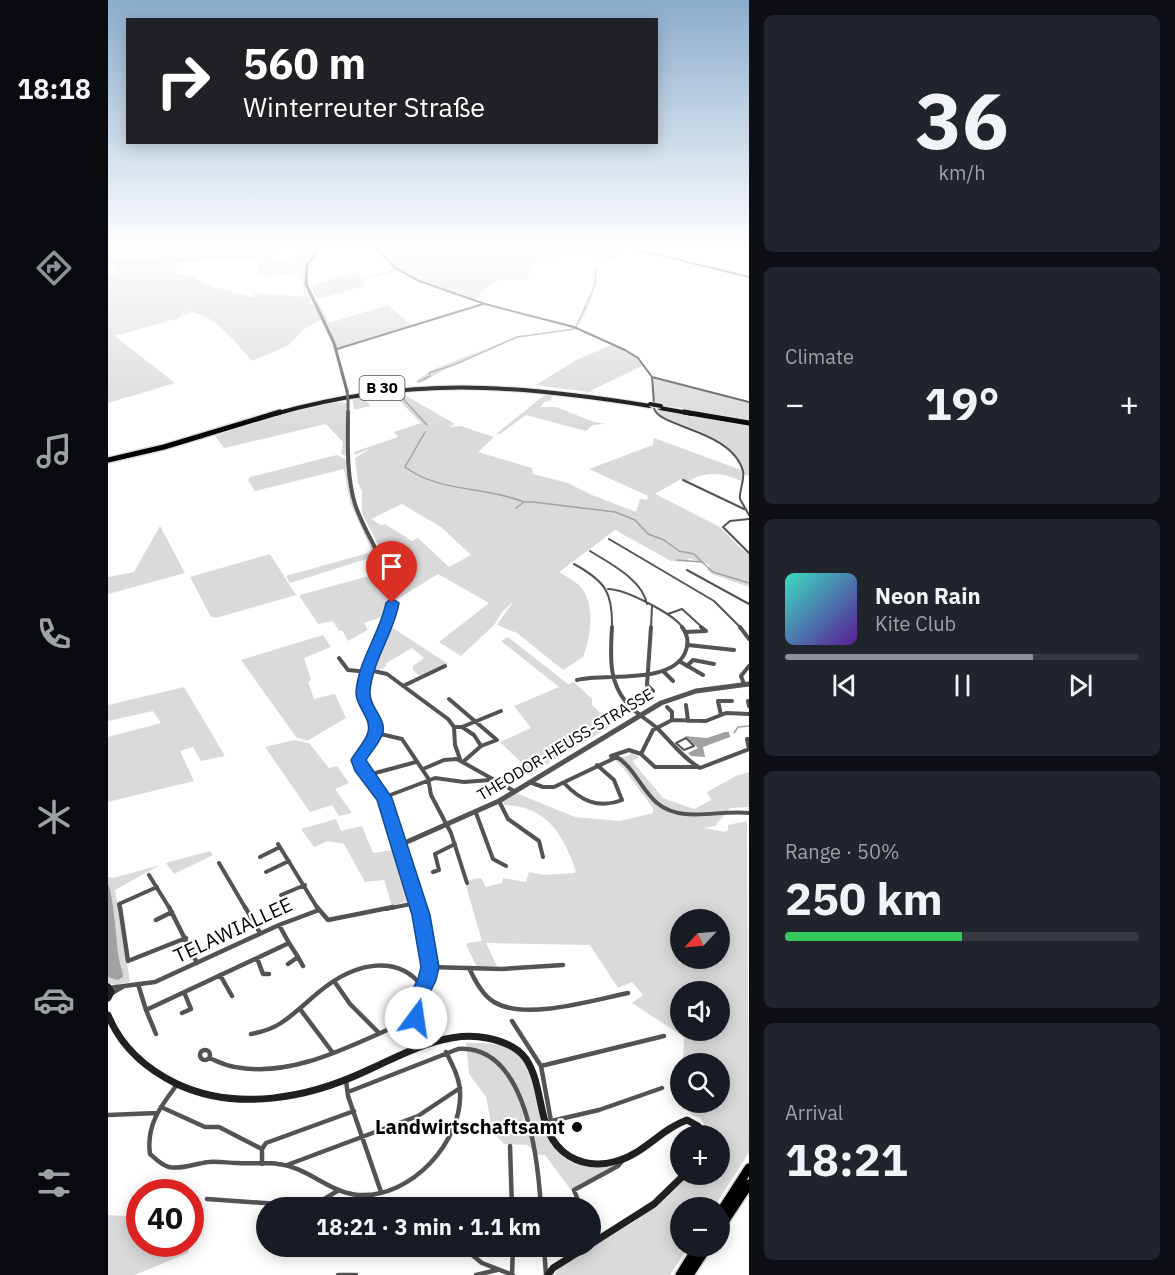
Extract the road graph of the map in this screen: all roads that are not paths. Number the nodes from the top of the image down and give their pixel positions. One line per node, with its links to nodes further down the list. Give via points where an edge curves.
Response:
1 (317, 308): 4 (street)
2 (470, 308): 4 (street)
3 (502, 308): 5 (street, via 586,331 632,354 643,362)
4 (336, 349): 32 (street, bridge, via 348,399 352,495 386,570 392,593 391,610)
5 (652, 377): 6 (street); 7 (street)
6 (749, 402)
7 (655, 406): 8 (main road, B 30); 9 (main road, B 30, via 506,387 400,388 307,404 174,445); 11 (street, via 660,418 707,435 722,443 737,459 744,474 739,500)
8 (749, 422)
9 (110, 459)
10 (683, 480): 11 (street)
11 (747, 513): 14 (street, via 723,526)
12 (609, 539): 23 (street, via 714,601)
13 (590, 551): 18 (street, via 643,591)
14 (749, 553)
15 (574, 564): 17 (street, via 594,575)
16 (687, 570): 19 (street)
17 (608, 590): 18 (street, via 618,590); 35 (street, via 614,610)
18 (647, 604): 20 (street)
19 (749, 604)
20 (652, 606): 21 (street); 34 (street)
21 (668, 614): 22 (street); 22 (street, via 682,609 705,631)
22 (686, 632): 24 (street)
23 (749, 639)
24 (688, 645): 25 (street); 27 (street)
25 (734, 650)
26 (339, 658): 32 (street, via 348,670)
27 (679, 661): 30 (street); 33 (street)
28 (714, 664): 30 (street, via 693,660)
29 (445, 666): 40 (street)
30 (687, 666): 36 (street)
31 (749, 666): 39 (street, via 741,676)
32 (369, 671): 40 (street, via 383,672); 58 (street, via 363,699)
33 (663, 671): 34 (street); 38 (street)
34 (647, 674): 35 (street); 41 (street, via 647,685)
35 (612, 675): 37 (street); 49 (street, via 621,696)
36 (703, 675)
37 (578, 680)
38 (673, 681)
39 (746, 684): 49 (street, THEODOR-HEUSS-STRASSE, via 691,690)
40 (404, 686): 55 (street)
41 (653, 692)
42 (449, 699): 53 (street)
43 (748, 700): 46 (street)
44 (732, 701): 51 (street, via 718,701)
45 (686, 705): 54 (street)
46 (749, 706)
47 (667, 707): 52 (street)
48 (501, 711): 53 (street)
49 (640, 714): 57 (street); 72 (street, THEODOR-HEUSS-STRASSE)
50 (749, 714): 51 (street)
51 (721, 715): 54 (street, via 706,722)
52 (672, 720): 54 (street); 57 (street)
53 (477, 721): 56 (street); 60 (street, via 497,741)
54 (688, 721)
55 (454, 727): 56 (street); 64 (street, via 455,745)
56 (462, 727): 60 (street)
57 (656, 727): 62 (street); 67 (street)
58 (376, 733): 65 (street, via 402,739); 69 (street, via 358,760)
59 (749, 739): 67 (street, via 749,749)
60 (481, 746): 64 (street)
61 (684, 750): 61 (street, via 676,743 686,738 694,746)
62 (641, 754): 63 (street, via 629,750); 67 (street, via 655,767)
63 (607, 758): 66 (street); 78 (street, via 622,759 665,808 696,814 733,810)
64 (462, 760): 68 (street, via 444,759); 70 (street)
65 (416, 762): 68 (street); 69 (street)
66 (597, 765): 73 (street); 73 (street, via 608,771 622,800 602,804 584,801)
67 (697, 767)
68 (423, 769): 71 (street)
69 (367, 776): 75 (street)
70 (490, 780): 71 (street, via 435,778); 74 (street)
71 (429, 782): 75 (street); 79 (street, via 431,795)
72 (531, 782): 73 (street, via 541,788); 74 (street, THEODOR-HEUSS-STRASSE)
73 (564, 783)
74 (515, 792): 76 (street, THEODOR-HEUSS-STRASSE)
75 (384, 798): 81 (street)
76 (499, 801): 77 (street, THEODOR-HEUSS-STRASSE); 83 (street, via 509,820 535,836)
77 (476, 813): 79 (street, THEODOR-HEUSS-STRASSE); 86 (street, via 493,859)
78 (749, 813)
79 (447, 826): 80 (street); 81 (street, THEODOR-HEUSS-STRASSE)
80 (455, 844): 88 (street, via 435,854 439,870); 90 (street)
81 (400, 845): 94 (street)
82 (260, 857): 84 (street, via 279,846)
83 (543, 857)
84 (289, 861): 87 (street); 91 (street)
85 (219, 863): 99 (street)
86 (506, 866)
87 (266, 872)
88 (433, 872)
89 (149, 875): 92 (street)
90 (467, 884)
91 (305, 885): 93 (street); 95 (street)
92 (157, 887): 96 (street); 100 (street, via 119,904 128,961)
93 (281, 895)
94 (418, 903): 95 (street, TELAWIALLEE, via 328,920); 108 (street)
95 (319, 909): 98 (street, TELAWIALLEE)
96 (172, 912): 97 (street); 100 (street)
97 (156, 920)
98 (279, 925): 99 (street, TELAWIALLEE); 101 (street)
99 (260, 934): 104 (street, TELAWIALLEE)
100 (186, 938): 104 (street)
101 (289, 944): 102 (street); 103 (street)
102 (298, 957): 105 (street); 107 (street)
103 (257, 958): 110 (street, via 263,974); 111 (street)
104 (197, 963): 113 (street, TELAWIALLEE, via 155,982)
105 (288, 964)
106 (563, 965): 109 (street)
107 (303, 966)
108 (430, 967): 109 (street); 114 (street)
109 (469, 968): 117 (street, via 494,1002 505,1007 553,1007)
110 (269, 974)
111 (220, 975): 116 (street); 118 (street)
112 (334, 981): 114 (street, via 366,968 391,965 403,968); 119 (street); 125 (street)
113 (138, 984): 115 (street, TELAWIALLEE); 120 (street)
114 (424, 987): 123 (street, via 416,1002)
115 (109, 992)
116 (184, 992): 120 (street); 121 (street, via 191,1009)
117 (628, 993)
118 (232, 996)
119 (300, 1009): 127 (street, via 278,1025); 131 (street)
120 (146, 1010): 126 (street)
121 (182, 1013)
122 (108, 1015): 135 (main road, via 114,1030 135,1057)
123 (416, 1018): 125 (street); 129 (street)
124 (512, 1021): 133 (street)
125 (379, 1033): 131 (street)
126 (156, 1034)
127 (250, 1034)
128 (664, 1036): 133 (street)
129 (428, 1044): 134 (main road); 143 (main road, via 483,1037 515,1045 531,1068)
130 (446, 1052): 136 (street); 138 (street); 160 (street, via 475,1048 502,1069 520,1093 529,1119)
131 (333, 1053): 132 (street, via 265,1068 234,1066)
132 (209, 1058)
133 (541, 1066): 143 (street)
134 (346, 1080): 135 (main road, via 299,1095 266,1099 229,1097); 138 (street)
135 (177, 1084): 139 (street)
136 (460, 1088): 147 (street, via 428,1111); 157 (street, via 457,1115 441,1151 413,1178)
137 (662, 1088): 143 (street, via 598,1110)
138 (348, 1092): 140 (street)
139 (161, 1107): 141 (street); 149 (street, via 205,1127 219,1127)
140 (354, 1111): 147 (street); 149 (street, via 266,1143)
141 (157, 1113): 142 (street); 151 (street, via 149,1147 150,1154 161,1164 174,1168 215,1161)
142 (108, 1115)
143 (548, 1121): 150 (main road, via 552,1140 575,1160 596,1163)
144 (677, 1125): 145 (main road, via 683,1121)
145 (695, 1125)
146 (670, 1130): 150 (main road)
147 (363, 1137): 152 (street); 157 (street)
148 (510, 1146): 159 (street)
149 (262, 1149): 151 (street)
150 (622, 1159): 161 (street, via 622,1164 574,1190)
151 (262, 1164): 152 (street)
152 (287, 1165): 155 (street)
153 (749, 1168): 162 (main road)
154 (674, 1185): 165 (main road, via 654,1204)
155 (339, 1190): 158 (street); 163 (street, via 306,1206)
156 (746, 1191): 164 (main road)
157 (381, 1192): 158 (street)
158 (371, 1195)
159 (512, 1197)
160 (540, 1197)
161 (577, 1197)
162 (730, 1197)
163 (207, 1199)
164 (730, 1214)
165 (601, 1237)
166 (475, 1257): 172 (street)
167 (513, 1257): 176 (street)
168 (545, 1257): 177 (street)
169 (570, 1257): 177 (main road)
170 (691, 1257): 178 (main road)
171 (701, 1257): 179 (main road)
172 (499, 1269): 175 (street); 176 (street)
173 (338, 1275): 174 (street)
174 (356, 1275)
175 (476, 1275)
176 (513, 1275)
177 (547, 1275)
178 (680, 1275)
179 (689, 1275)

